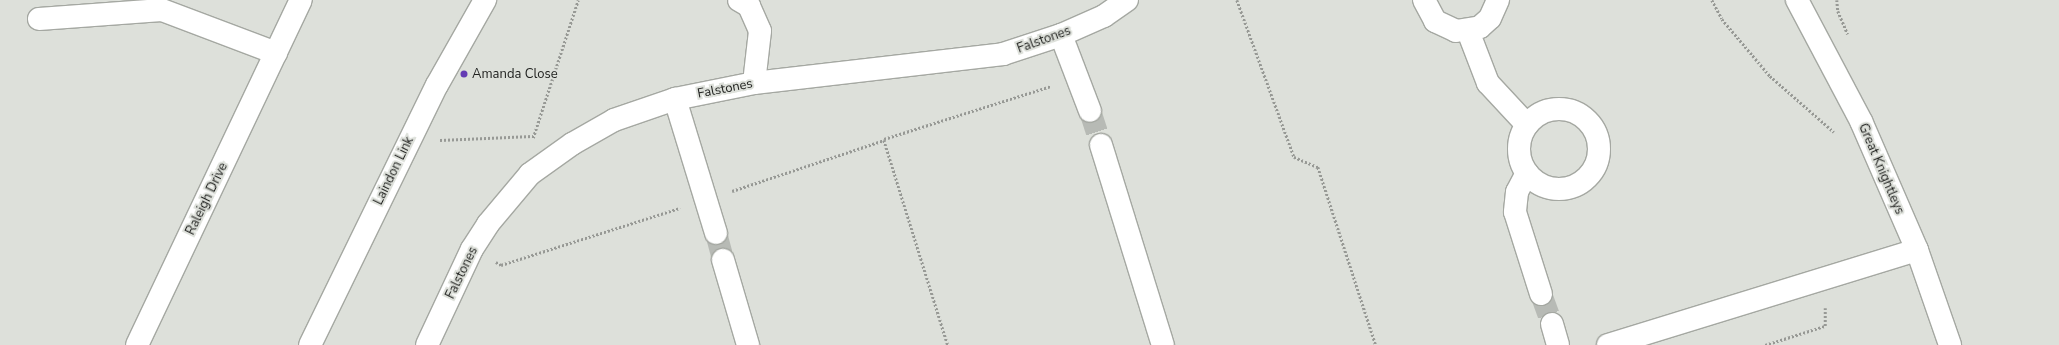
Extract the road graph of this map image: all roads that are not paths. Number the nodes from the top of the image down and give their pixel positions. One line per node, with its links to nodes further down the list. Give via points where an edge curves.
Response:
1 (301, 0): 11 (street, Raleigh Drive)
2 (485, 0): 24 (street, Laindon Link, via 437,85)
3 (1127, 0): 10 (street, Falstones, via 1104,16)
4 (1424, 0): 9 (street, via 1435,21 1450,30)
5 (1498, 0): 9 (street, via 1490,18)
6 (1797, 0): 19 (street, Great Knightleys, via 1861,122)
7 (748, 2): 12 (street, via 760,31)
8 (39, 19): 11 (street, via 162,10)
9 (1468, 31): 15 (street, via 1488,83)
10 (1061, 35): 12 (street, Falstones, via 1003,54); 14 (street)
11 (276, 53): 23 (street, Raleigh Drive)
12 (754, 83): 13 (street, Falstones)
13 (675, 99): 18 (street); 25 (street, Falstones, via 614,120 572,144 530,174 488,224 472,249)
14 (1090, 111)
15 (1527, 125): 17 (street, via 1519,149); 17 (street, via 1547,111 1572,111 1585,118 1593,129 1599,155 1590,174 1575,186 1547,187)
16 (1101, 145): 27 (street)
17 (1527, 173): 21 (street, via 1516,192 1515,212)
18 (716, 233)
19 (1917, 250): 29 (street); 30 (street, Great Knightleys)
20 (723, 260): 26 (street)
21 (1541, 294)
22 (1552, 324): 28 (street)
23 (137, 345)
24 (310, 345)
25 (427, 345)
26 (748, 345)
27 (1163, 345)
28 (1558, 345)
29 (1608, 345)
30 (1950, 345)

